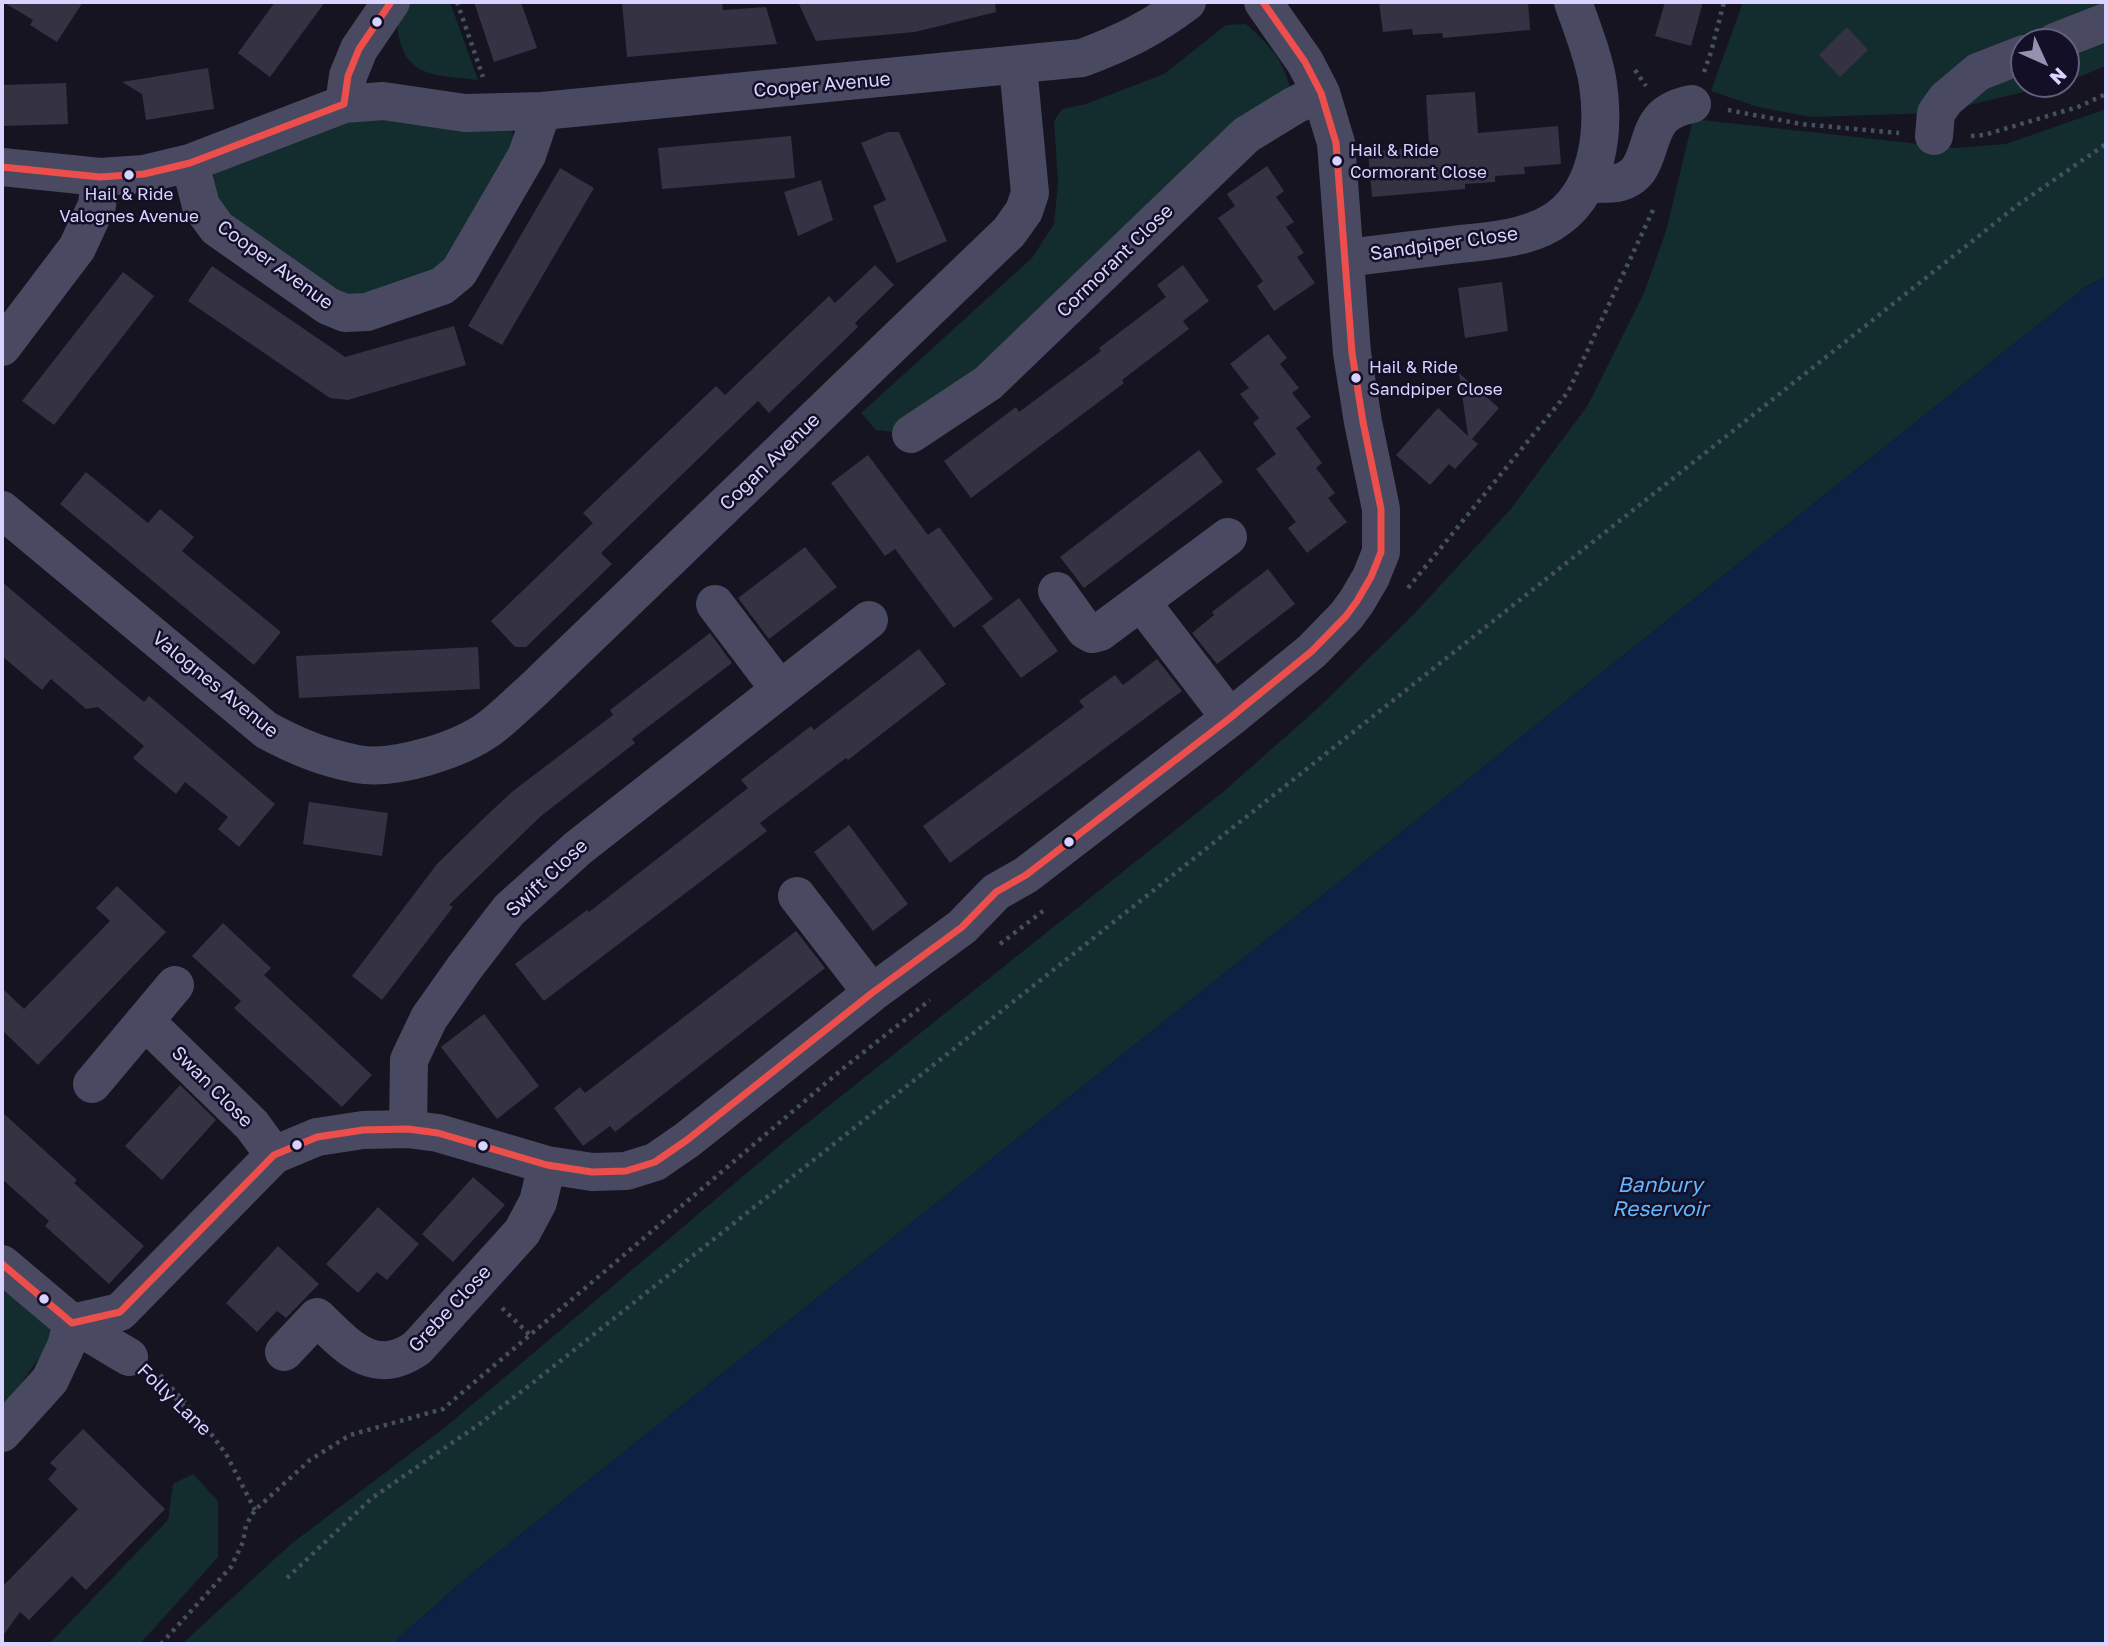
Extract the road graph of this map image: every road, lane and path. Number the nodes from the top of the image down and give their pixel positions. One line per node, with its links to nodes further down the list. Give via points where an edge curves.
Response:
1 (391, 2): 14 (street, via 359,49 348,76)
2 (457, 2): 16 (path)
3 (1187, 2): 11 (street, Cooper Avenue, via 1126,42 1082,58)
4 (1263, 2): 12 (street)
5 (1573, 2): 22 (street, Sandpiper Close, via 1598,83 1600,134)
6 (1724, 2): 9 (path)
7 (2106, 22): 8 (street)
8 (2080, 32)
9 (1712, 52)
10 (2010, 59): 17 (street, via 1978,72 1946,99 1936,113)
11 (1018, 66): 15 (street, Cooper Avenue); 35 (street, Cogan Avenue, via 1030,193 1009,232)
12 (1321, 93): 24 (street, via 1336,143); 26 (street, Cormorant Close, via 1246,135 988,383)
13 (1692, 103): 22 (street, via 1660,120 1647,156 1633,175 1617,183)
14 (344, 104): 16 (street, Cooper Avenue, via 383,101); 19 (street, Cooper Avenue)
15 (542, 111): 16 (street, Cooper Avenue); 19 (street, Cooper Avenue, via 527,155 459,272 442,286 367,312 345,313 328,306 217,228 201,206)
16 (495, 113)
17 (1934, 136)
18 (2106, 144): 56 (path, via 2019,204 535,1381 372,1498)
19 (190, 163): 21 (street, Cooper Avenue, via 144,174)
20 (2, 167): 21 (street, Cooper Avenue)
21 (100, 177): 25 (street, via 97,205 77,248)
22 (1587, 184): 24 (street, Sandpiper Close, via 1572,207 1527,233)
23 (1654, 206): 30 (path, via 1568,392)
24 (1346, 258): 36 (street, via 1352,353 1381,509 1381,552 1346,616 1312,651)
25 (2, 347)
26 (911, 434)
27 (2, 510): 35 (street, Valognes Avenue, via 266,730 324,757 360,765 404,762 452,750 489,729)
28 (1228, 537): 31 (street)
29 (1057, 591): 31 (street, via 1085,631 1092,634)
30 (1403, 593)
31 (1142, 603): 36 (street)
32 (715, 604): 34 (street)
33 (869, 620): 34 (street, Swift Close)
34 (780, 690): 45 (street, Swift Close, via 578,848 509,910 429,1018 409,1060)
35 (531, 692)
36 (1230, 718): 41 (street, via 1026,875 996,892 962,927)
37 (797, 896): 41 (street)
38 (1049, 905): 39 (path)
39 (996, 948)
40 (175, 985): 43 (street)
41 (872, 993): 47 (street, via 655,1162 626,1171 592,1172)
42 (932, 999): 51 (path, via 846,1066)
43 (146, 1022): 44 (street); 46 (street, Swan Close, via 252,1125)
44 (92, 1084)
45 (408, 1129): 46 (street, via 363,1129 317,1137); 47 (street, via 438,1133)
46 (274, 1155): 50 (street, via 120,1312)
47 (547, 1165): 52 (street, Grebe Close, via 538,1202 522,1232 417,1348 401,1359 384,1362 341,1339 317,1317)
48 (2, 1264): 50 (street, Folly Lane)
49 (514, 1319): 51 (path)
50 (72, 1323): 53 (street, Folly Lane); 54 (street, via 50,1380)
51 (530, 1335): 55 (path, via 443,1409 351,1435 310,1460)
52 (284, 1352)
53 (129, 1357): 55 (path, Folly Lane, via 203,1423 226,1454)
54 (2, 1433)
55 (254, 1510): 57 (path, via 231,1567)
56 (287, 1578)
57 (161, 1644)

